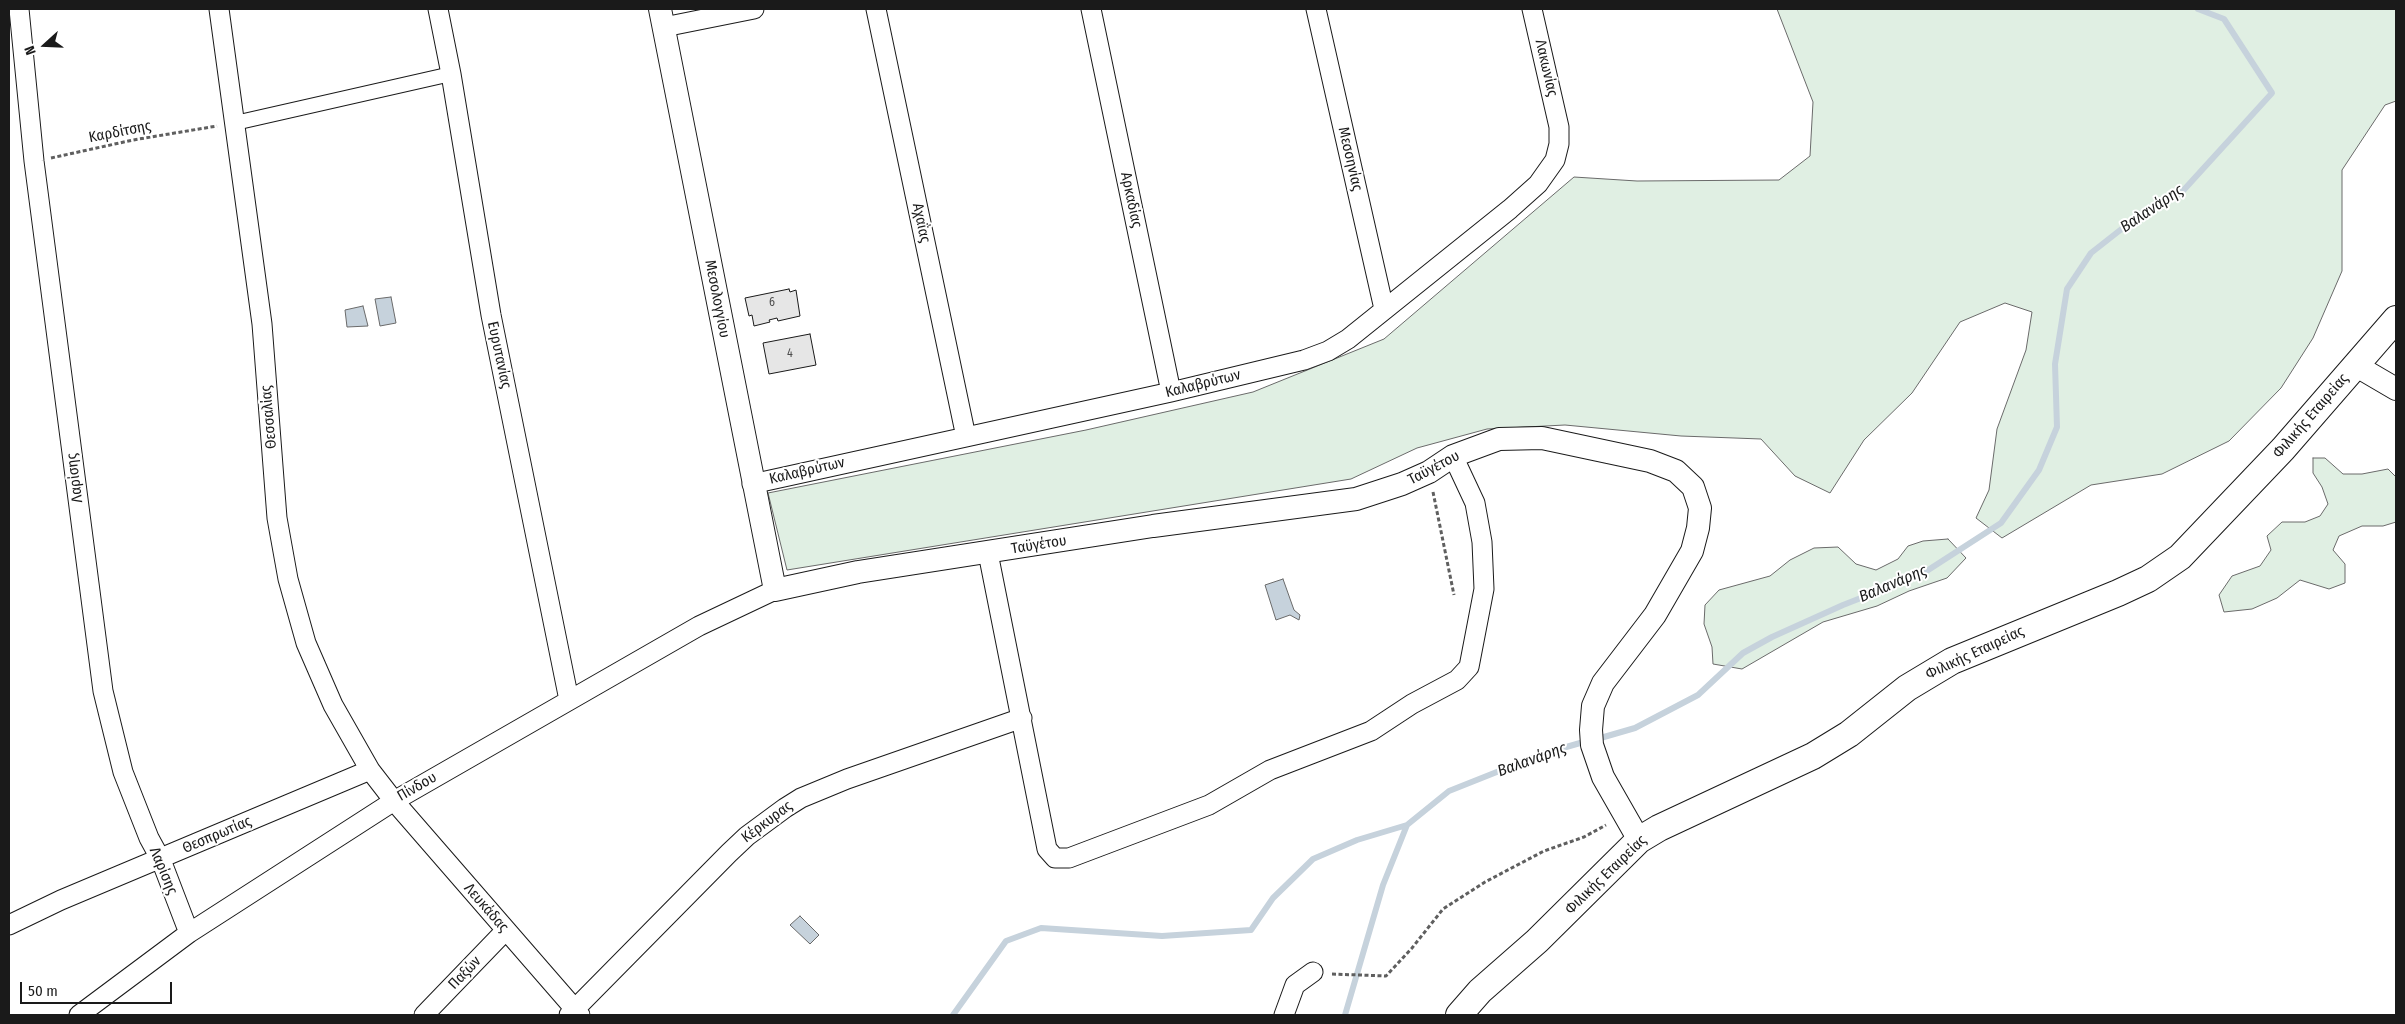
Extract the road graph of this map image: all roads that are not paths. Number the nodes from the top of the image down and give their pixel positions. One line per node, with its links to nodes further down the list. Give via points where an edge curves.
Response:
1 (19, 9): 28 (street, Λαρίσης, via 34,161 103,691 123,772)
2 (219, 9): 11 (street, Θεσσαλίας)
3 (438, 9): 10 (street, Ευρυτανίας)
4 (754, 9): 9 (street)
5 (876, 9): 18 (street, Αχαΐας)
6 (1091, 9): 17 (street, Αρκαδίας)
7 (1316, 9): 13 (street, Μεσσηνίας)
8 (1532, 9): 12 (street, Λακωνίας)
9 (662, 18): 20 (street, Μεσολογγίου)
10 (451, 74): 11 (street); 23 (street, Ευρυτανίας, via 491,315)
11 (236, 123): 25 (street, Θεσσαλίας, via 262,324 277,518 284,561 300,622 321,679)
12 (1559, 127): 13 (street, Καλαβρύτων, via 1556,160 1538,184)
13 (1384, 309): 17 (street, Καλαβρύτων, via 1328,351 1304,360)
14 (2396, 319): 15 (main road, Φιλικής Εταιρείας)
15 (2355, 365): 16 (street); 27 (main road, Φιλικής Εταιρείας, via 2207,531 2168,566 2118,593 1952,661 1907,688 1849,734 1813,756 1670,821)
16 (2396, 389)
17 (1171, 392): 18 (street, Καλαβρύτων)
18 (966, 437): 20 (street, Καλαβρύτων)
19 (1453, 456): 21 (street, Ταϋγέτου, via 1402,484 1356,499 1153,526); 24 (street, via 1475,503 1482,542 1484,589 1469,667 1457,680 1371,731 1270,770 1209,805 1062,860 1055,858 1048,849); 27 (street, Ταϋγέτου, via 1499,440 1542,438 1650,461 1676,471 1694,487 1700,508 1692,551 1655,615 1603,683 1593,706 1591,730 1596,759)
20 (752, 484): 22 (street, Μεσολογγίου)
21 (988, 553): 22 (street, Ταϋγέτου, via 858,572); 24 (street)
22 (775, 590): 23 (street, Πίνδου, via 699,626)
23 (569, 700): 26 (street, Πίνδου)
24 (1022, 718): 33 (street, Κέρκυρας, via 800,798 729,853)
25 (370, 770): 26 (street, Θεσσαλίας); 28 (street, Θεσπρωτίας)
26 (394, 801): 30 (street, Λευκάδας); 31 (street, Πίνδου)
27 (1639, 840): 37 (main road, Φιλικής Εταιρείας, via 1537,941 1480,991)
28 (161, 860): 29 (street, Θεσπρωτίας, via 61,900); 31 (street, Λαρίσης)
29 (9, 926)
30 (506, 930): 33 (street, Λευκάδας); 35 (street, Παξών)
31 (188, 933): 34 (street, Πίνδου)
32 (1313, 972): 36 (street, via 1296,985)
33 (574, 1013)
34 (79, 1015)
35 (424, 1015)
36 (1284, 1015)
37 (1459, 1015)

